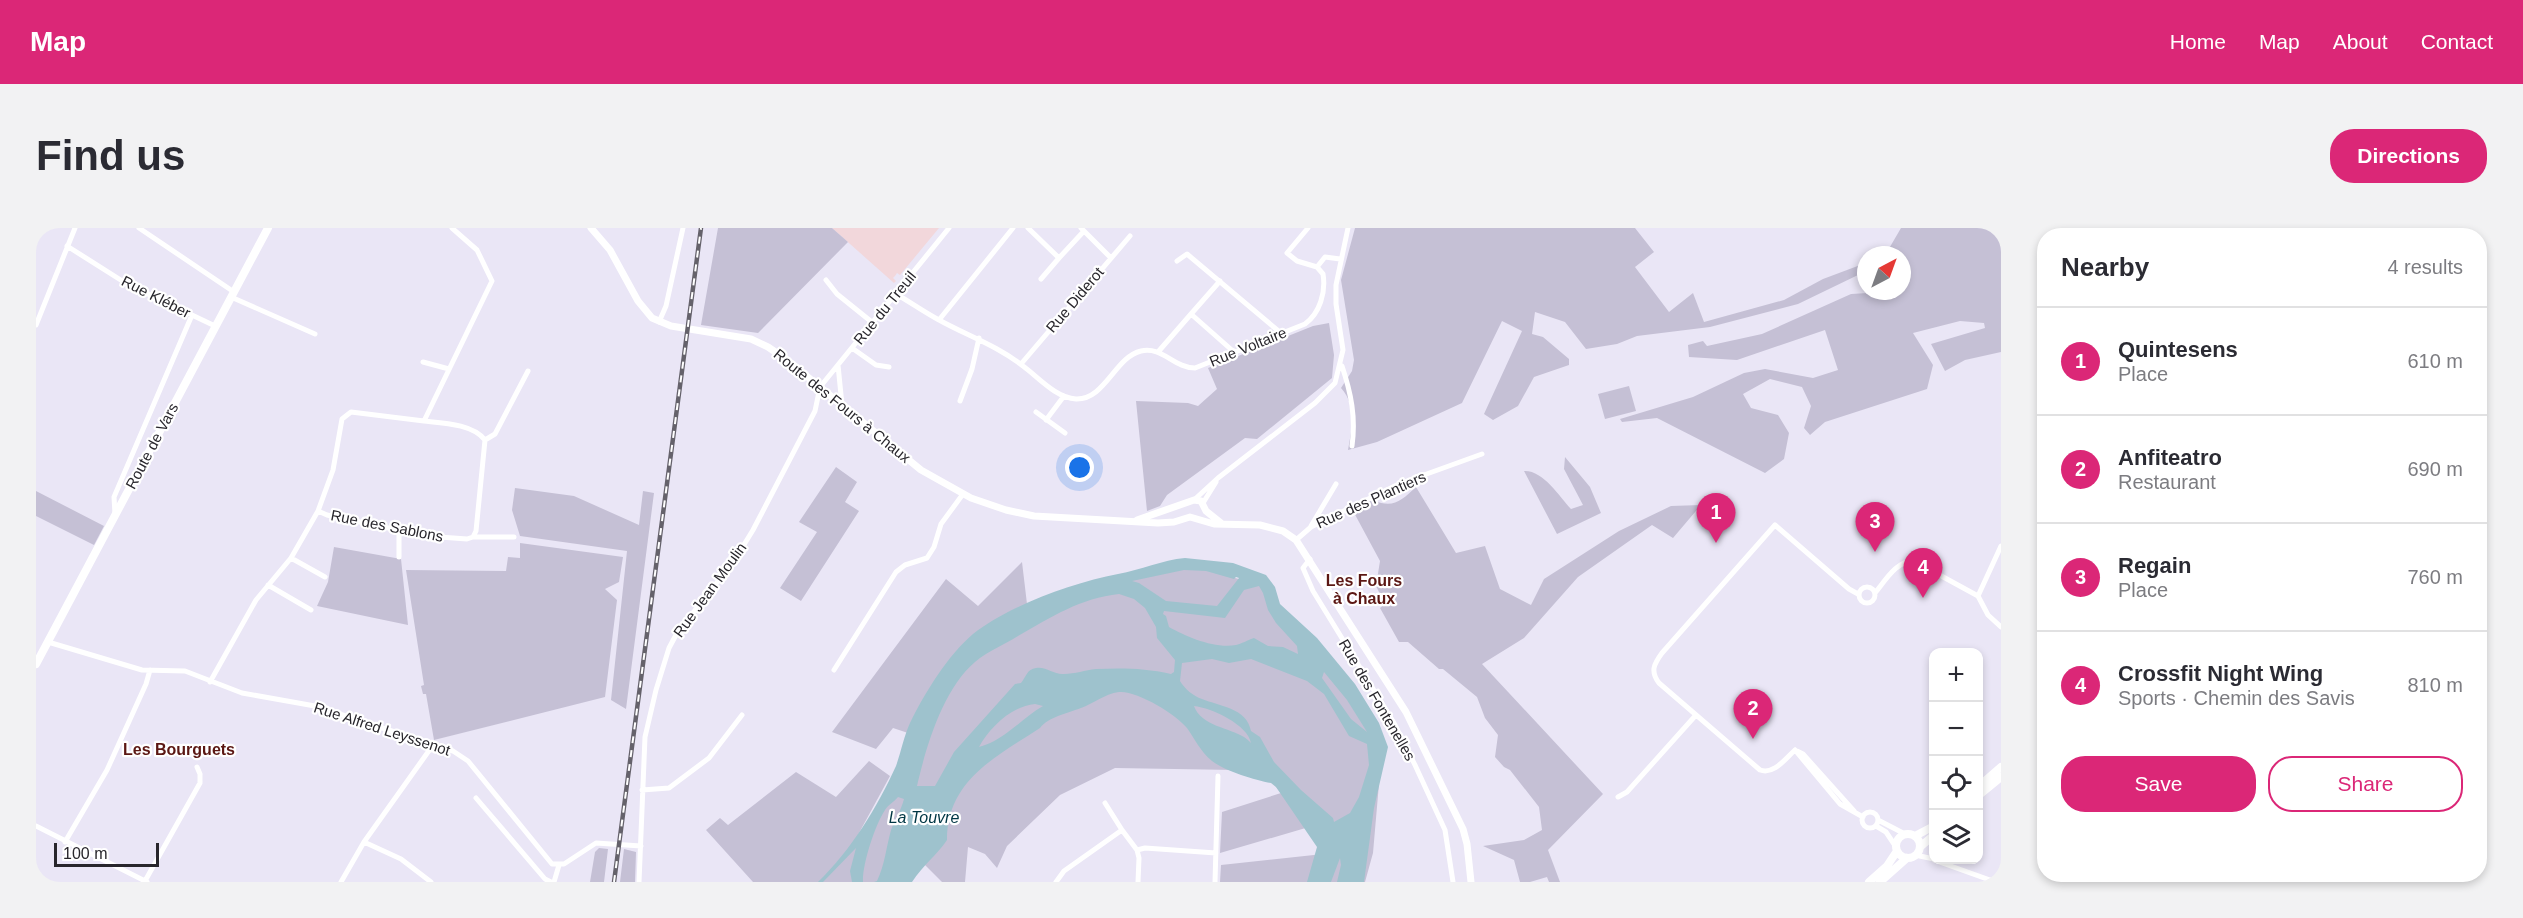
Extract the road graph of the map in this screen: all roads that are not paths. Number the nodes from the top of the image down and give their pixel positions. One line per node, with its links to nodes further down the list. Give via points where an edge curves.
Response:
1 (75, 228): 14 (street)
2 (139, 228): 23 (street)
3 (268, 228): 23 (main road, Route de Vars)
4 (452, 228): 43 (street, via 477,250 492,281)
5 (591, 228): 28 (street, Route des Fours à Chaux, via 615,258 641,306)
6 (683, 228): 28 (street, via 666,306)
7 (949, 228): 24 (street, Rue du Treuil)
8 (1013, 228): 27 (street)
9 (1028, 228): 15 (street)
10 (1308, 228): 19 (street, via 1287,253 1297,261)
11 (1348, 228): 17 (street)
12 (1082, 229): 15 (street); 16 (street)
13 (1130, 236): 16 (street, Rue Diderot)
14 (67, 246): 26 (street, Rue Kléber, via 127,284); 30 (street)
15 (1059, 258): 20 (street)
16 (1111, 258): 39 (street, Rue Diderot)
17 (1340, 259): 19 (street, via 1325,256); 41 (street, via 1336,304 1343,350)
18 (1177, 261): 22 (street, via 1187,254)
19 (1317, 267): 33 (street, Rue Voltaire, via 1324,281 1317,312 1305,324)
20 (1041, 279)
21 (826, 280): 29 (street)
22 (1220, 281): 25 (street); 33 (street)
23 (233, 294): 31 (main road, Route de Vars); 32 (street)
24 (896, 294): 27 (street); 29 (street, Rue du Treuil)
25 (1191, 314): 36 (street); 37 (street)
26 (192, 315): 31 (street, Rue Kléber); 63 (street, via 114,497)
27 (939, 320): 34 (street)
28 (658, 322): 45 (street, Route des Fours à Chaux, via 764,345)
29 (873, 323): 35 (street, Rue du Treuil)
30 (36, 325)
31 (215, 326): 63 (main road, Route de Vars)
32 (315, 334)
33 (1282, 334): 37 (street, Rue Voltaire)
34 (979, 338): 39 (street); 47 (street)
35 (852, 348): 40 (street, Rue du Treuil); 42 (street, via 876,365)
36 (1158, 352): 37 (street, Rue Voltaire, via 1186,368); 46 (street, via 1145,350 1129,357 1089,396)
37 (1234, 352)
38 (423, 362): 43 (street)
39 (1021, 364): 46 (street)
40 (838, 365): 45 (street, Rue du Treuil); 48 (street)
41 (1341, 365): 54 (street, via 1354,414); 56 (street, via 1335,383 1315,404)
42 (889, 367)
43 (449, 369): 51 (street)
44 (528, 371): 53 (street, via 495,434)
45 (820, 387): 48 (street, Route des Fours à Chaux); 97 (street, Rue Jean Moulin, via 815,411 753,531 674,638 648,724)
46 (1064, 396): 50 (street)
47 (960, 402)
48 (842, 405): 58 (street, Route des Fours à Chaux, via 921,470)
49 (1036, 412): 50 (street)
50 (1046, 420): 52 (street)
51 (424, 421): 53 (street, Rue des Sablons, via 457,425); 61 (street, Rue des Sablons, via 351,412 345,415 333,470)
52 (1065, 433)
53 (485, 440): 70 (street)
54 (1352, 446)
55 (1482, 454): 68 (street, Rue des Plantiers, via 1399,484)
56 (1218, 478): 59 (street); 60 (street)
57 (1336, 484): 68 (street)
58 (963, 494): 66 (street, Route des Fours à Chaux, via 1019,513); 87 (street, via 941,524 931,553 897,572)
59 (1192, 501): 60 (street); 64 (street, via 1186,508); 66 (street, Route des Fours à Chaux)
60 (1203, 503): 62 (street)
61 (318, 511): 69 (street, Rue des Sablons); 75 (street, Rue des Sablons)
62 (1206, 511): 65 (street); 67 (street)
63 (115, 514): 84 (main road, Route de Vars)
64 (1191, 518): 65 (street, Route des Fours à Chaux); 66 (street, Route des Fours à Chaux, via 1168,523)
65 (1201, 518): 67 (street, Route des Fours à Chaux)
66 (1135, 520)
67 (1221, 523): 72 (street, Route des Fours à Chaux, via 1266,526)
68 (1311, 527): 72 (street, Rue des Plantiers)
69 (399, 531): 70 (street, Rue des Sablons); 74 (street)
70 (473, 537): 71 (street, Rue des Sablons)
71 (514, 537)
72 (1296, 540): 76 (street, Route des Fours à Chaux)
73 (2001, 546): 81 (street)
74 (399, 557)
75 (291, 558): 77 (street); 78 (street, Rue des Sablons)
76 (1310, 559): 130 (street, Rue des Fontenelles, via 1304,571 1315,596 1394,723 1434,805 1445,830); 131 (street, Route des Fours à Chaux, via 1420,738 1463,829)
77 (325, 577)
78 (268, 585): 82 (street); 88 (street, Rue des Sablons)
79 (1875, 593): 80 (street, via 1867,586); 80 (street, via 1868,603 1861,601); 81 (street, via 1901,564 1914,561)
80 (1858, 594): 90 (street, via 1775,525 1654,666 1659,683)
81 (1978, 596): 83 (street, via 1988,615)
82 (311, 610)
83 (2001, 627)
84 (48, 642): 85 (main road, Route de Vars); 86 (street, Rue Alfred Leyssenot)
85 (36, 664)
86 (150, 670): 88 (street, Rue Alfred Leyssenot, via 180,670); 110 (street, via 107,770)
87 (834, 670)
88 (210, 682): 91 (street, Rue Alfred Leyssenot, via 261,697 315,706)
89 (742, 715): 97 (street, via 709,759 669,788)
90 (1696, 715): 99 (street, via 1627,792); 102 (street, via 1764,772 1773,770 1795,750 1803,754)
91 (433, 745): 111 (street); 120 (street, Rue Alfred Leyssenot, via 461,755 545,857)
92 (198, 767): 122 (street, via 200,783)
93 (2001, 767): 96 (main road)
94 (1218, 776): 116 (street)
95 (2001, 777): 98 (main road)
96 (1983, 783)
97 (642, 790): 112 (street, Rue Jean Moulin)
98 (1983, 792)
99 (1618, 797)
100 (476, 798): 126 (street, via 545,879)
101 (1105, 803): 106 (street)
102 (1860, 815): 103 (street, via 1871,812); 103 (street, via 1865,826 1872,828)
103 (1877, 823): 107 (street); 114 (street)
104 (36, 826): 110 (street)
105 (1929, 829): 108 (main road)
106 (1122, 830): 115 (street); 127 (street, via 1064,871)
107 (1905, 834): 108 (main road); 114 (main road, via 1899,837)
108 (1915, 836): 113 (main road)
109 (1929, 839): 113 (main road)
110 (65, 842): 122 (street)
111 (364, 842): 124 (street); 125 (street, via 401,859)
112 (641, 846): 120 (street, via 596,843); 121 (street, Rue Jean Moulin)
113 (1920, 847): 117 (main road)
114 (1896, 849): 117 (main road); 132 (main road, via 1887,866)
115 (1137, 850): 116 (street); 128 (street)
116 (1216, 853): 129 (street)
117 (1911, 857): 118 (street); 133 (main road)
118 (1929, 859)
119 (1946, 864): 123 (street)
120 (559, 865): 126 (street)
121 (639, 880)
122 (146, 881)
123 (2001, 881)
124 (341, 882)
125 (431, 882)
126 (552, 882)
127 (1056, 882)
128 (1138, 882)
129 (1215, 882)
130 (1453, 882)
131 (1471, 882)
132 (1869, 882)
133 (1880, 882)

